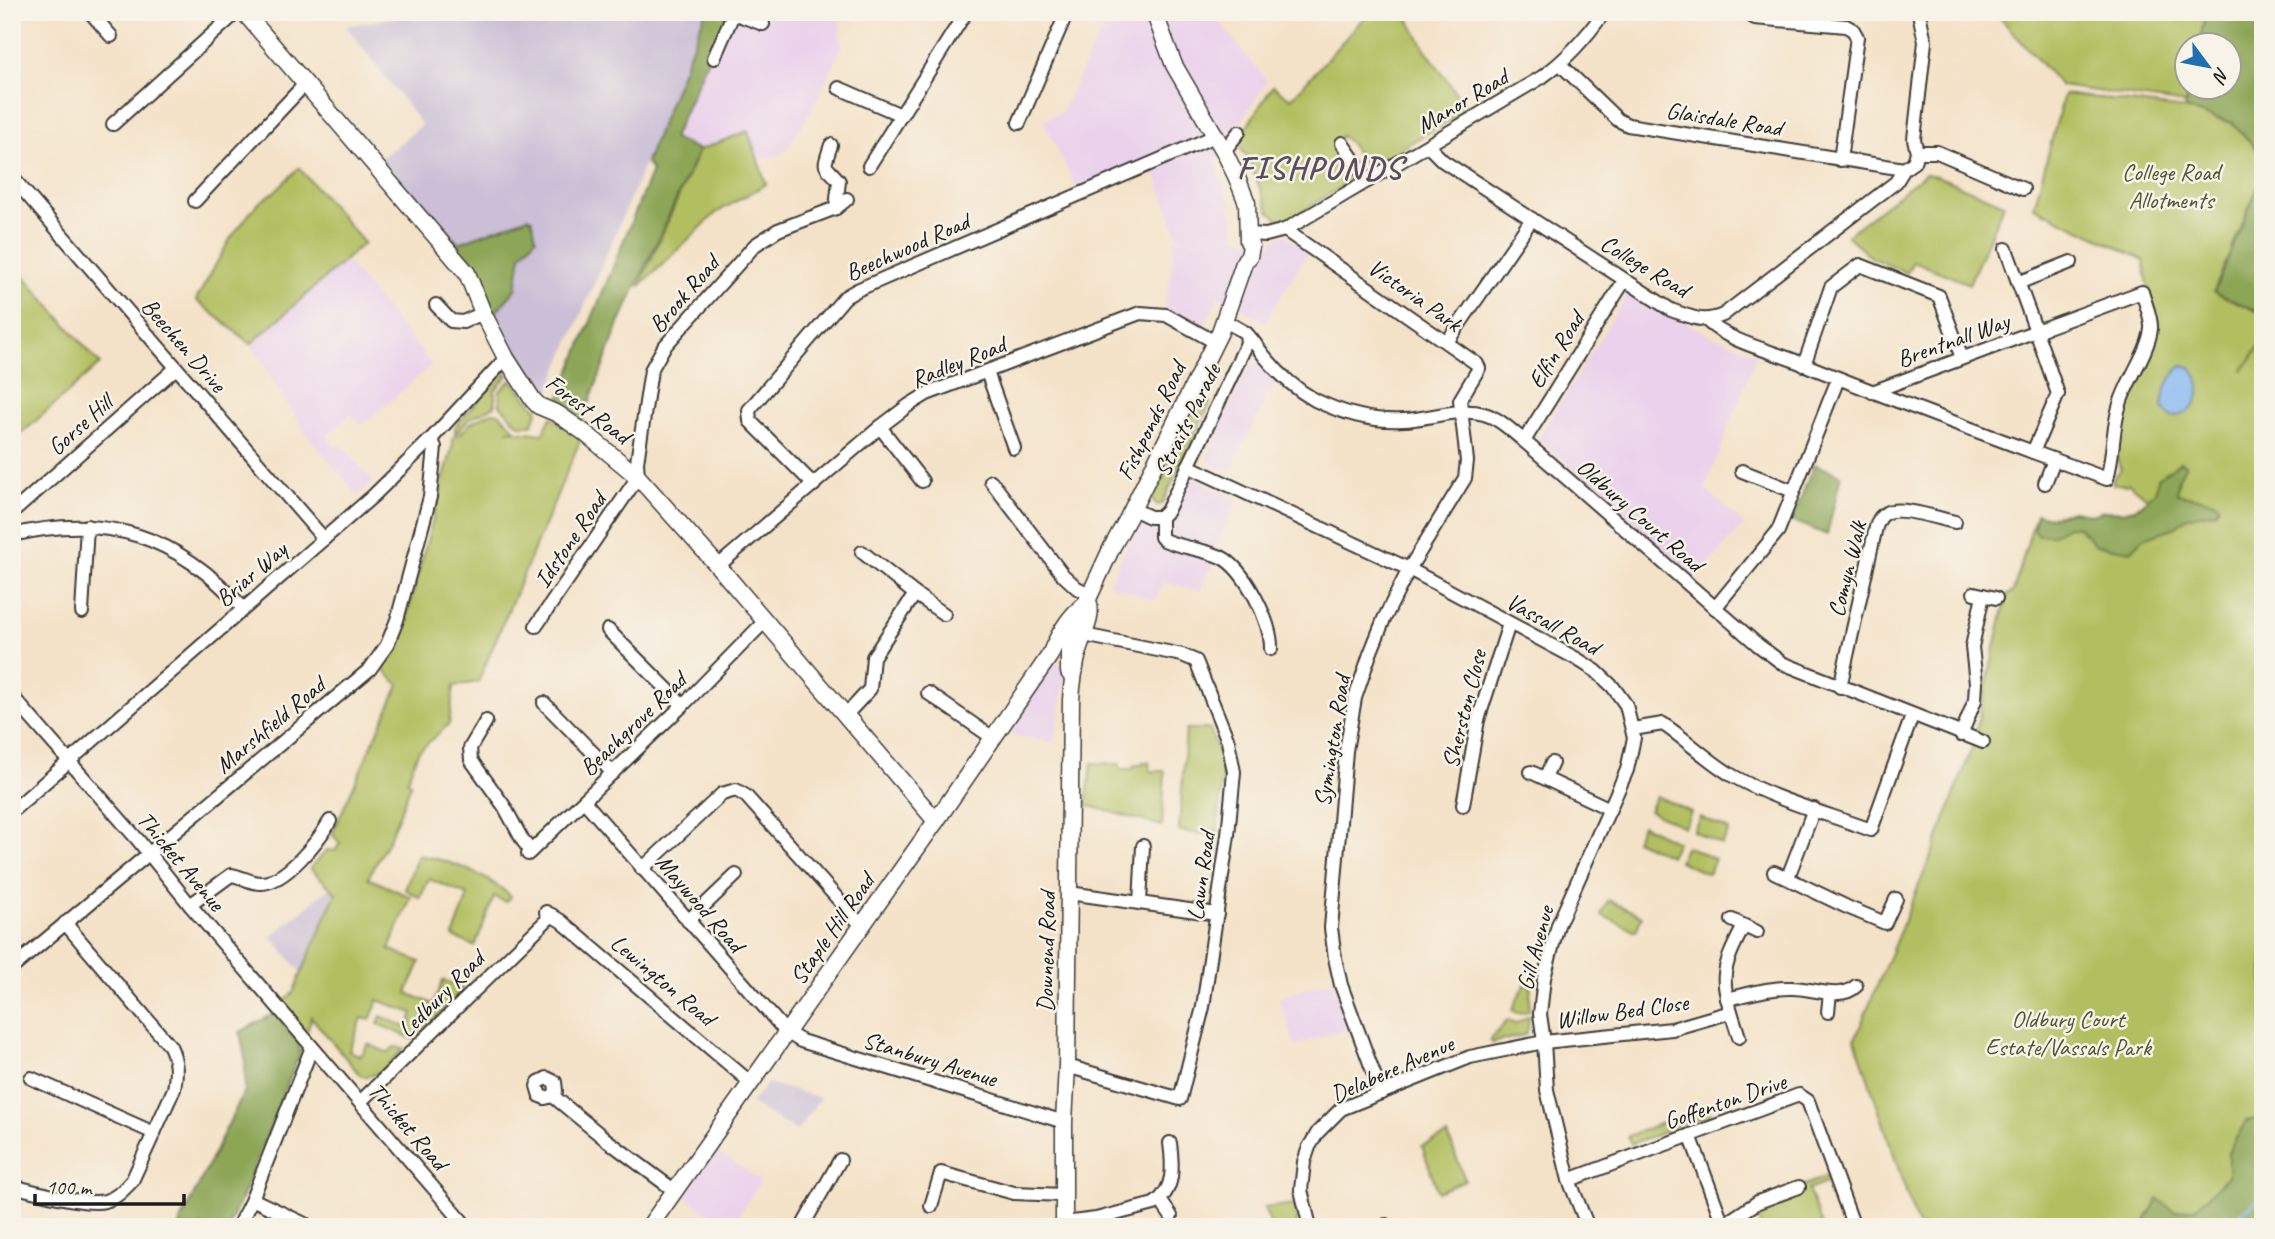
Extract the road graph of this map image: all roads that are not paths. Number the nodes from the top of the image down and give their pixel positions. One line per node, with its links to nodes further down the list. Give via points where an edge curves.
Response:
1 (90, 12): 12 (street)
2 (237, 12): 19 (street)
3 (244, 12): 15 (main road, Forest Road)
4 (734, 12): 11 (street); 13 (street)
5 (966, 12): 17 (street)
6 (1067, 12): 18 (street)
7 (1154, 12): 21 (main road, Fishponds Road, via 1174,65)
8 (1604, 12): 14 (street, Manor Road)
9 (1744, 12): 27 (street, via 1755,18 1853,30 1857,37)
10 (1919, 13): 26 (street, via 1925,42 1914,139)
11 (763, 24)
12 (111, 36)
13 (714, 58)
14 (1560, 64): 24 (street, Manor Road); 27 (street, Glaisdale Road, via 1628,125)
15 (305, 84): 34 (street); 44 (main road, Forest Road, via 467,273)
16 (839, 88): 17 (street)
17 (901, 115): 28 (street)
18 (1020, 123)
19 (113, 124)
20 (1240, 132): 25 (street)
21 (1215, 136): 25 (main road, Fishponds Road); 73 (street, Beechwood Road, via 845,297 749,410 750,421)
22 (1342, 143): 31 (street)
23 (831, 145): 35 (street, via 825,164 839,181)
24 (1428, 146): 31 (street, Manor Road); 36 (street, College Road, via 1443,161)
25 (1224, 151): 38 (main road, Fishponds Road, via 1247,203)
26 (1917, 152): 29 (street, College Road, via 1914,162); 32 (street, via 1937,152)
27 (1840, 160): 29 (street, Glaisdale Road)
28 (869, 166)
29 (1904, 169): 45 (street, College Road, via 1896,182 1723,315)
30 (12, 177): 56 (street, Beechen Drive)
31 (1368, 181): 37 (street, Manor Road)
32 (2023, 189)
33 (847, 199): 35 (street, Brook Road)
34 (195, 201)
35 (836, 208): 69 (street, Brook Road, via 778,230 755,245 664,347 651,370)
36 (1532, 219): 41 (street, College Road); 50 (street)
37 (1285, 230): 38 (street, Manor Road); 50 (street, Victoria Park)
38 (1248, 238): 46 (main road, Fishponds Road, via 1249,257)
39 (2006, 249): 42 (street)
40 (2071, 262): 42 (street)
41 (1624, 281): 45 (street, College Road, via 1671,310); 63 (street, Elfin Road)
42 (2018, 283): 47 (street)
43 (436, 305): 44 (street, via 451,321 463,322)
44 (483, 313): 51 (main road, Forest Road)
45 (1706, 320): 55 (street, Brentnall Way, via 1717,330)
46 (1225, 321): 48 (street); 49 (main road, Fishponds Road)
47 (2036, 331): 52 (street, Brentnall Way); 65 (street, Brentnall Way, via 2058,394); 66 (street, via 2142,292 2151,327 2120,402 2107,479)
48 (1246, 333): 53 (street, Oldbury Court Road); 54 (street, Straits Parade)
49 (1215, 342): 57 (street, Radley Road, via 1166,315 1140,313); 75 (main road, Fishponds Road)
50 (1447, 342): 60 (street, Victoria Park, via 1479,368 1462,395)
51 (506, 358): 62 (street, Briar Way); 69 (main road, Forest Road, via 539,406 585,433)
52 (1962, 358): 55 (street, via 1940,296 1860,265 1831,287); 59 (street, Brentnall Way)
53 (1267, 359): 54 (street); 60 (street, Oldbury Court Road, via 1312,398 1357,415 1403,421)
54 (1238, 363): 67 (street, Straits Parade)
55 (1804, 365): 58 (street, Brentnall Way)
56 (176, 368): 76 (street, Gorse Hill); 81 (street, Beechen Drive)
57 (987, 372): 61 (street, Radley Road, via 927,394); 64 (street)
58 (1838, 379): 59 (street, Brentnall Way); 74 (street)
59 (1871, 392): 65 (street, Brentnall Way)
60 (1461, 412): 63 (street, Oldbury Court Road, via 1493,418); 84 (street, Symington Road, via 1465,478)
61 (880, 427): 70 (street); 73 (street, Radley Road)
62 (431, 439): 81 (street, Briar Way); 124 (street, Marshfield Road, via 435,447 430,497 387,645 370,669)
63 (1524, 441): 89 (street, Oldbury Court Road)
64 (1014, 448)
65 (2033, 452): 66 (street)
66 (2054, 460): 72 (street)
67 (1188, 466): 77 (street, Straits Parade); 84 (street, Vassall Road)
68 (1742, 471): 74 (street)
69 (638, 477): 83 (main road, Forest Road); 94 (street, Idstone Road)
70 (922, 481)
71 (991, 481): 87 (street, via 1063,575)
72 (2045, 483)
73 (814, 485): 83 (street, Radley Road)
74 (1793, 491): 89 (street, via 1778,531)
75 (1133, 509): 77 (street); 87 (main road, Fishponds Road)
76 (12, 513)
77 (1161, 517): 97 (street, via 1164,540 1217,555 1240,571 1267,622)
78 (1955, 523): 99 (street, Comyn Walk, via 1935,524 1895,510 1878,521)
79 (87, 526): 80 (street); 88 (street, via 139,535 170,548 221,584); 90 (street)
80 (12, 535)
81 (324, 540): 88 (street, Briar Way)
82 (862, 552): 85 (street)
83 (718, 566): 92 (main road, Forest Road)
84 (1409, 569): 93 (street, Vassall Road); 152 (street, Symington Road, via 1374,643 1355,698 1331,928 1341,985)
85 (915, 594): 91 (street); 104 (street, via 873,657 870,690)
86 (1984, 596): 108 (street, via 1972,647 1975,700)
87 (1088, 599): 96 (main road, Fishponds Road, via 1091,611); 98 (main road, Staple Hill Road, via 1072,614)
88 (243, 608): 111 (street, Briar Way)
89 (1715, 608): 99 (street, Oldbury Court Road, via 1782,663)
90 (82, 612)
91 (944, 614)
92 (765, 621): 103 (street, Beachgrove Road); 104 (main road, Forest Road)
93 (1509, 624): 107 (street, Vassall Road, via 1596,671 1626,705); 117 (street, Sherston Close, via 1478,720)
94 (536, 626)
95 (608, 630): 103 (street)
96 (1076, 638): 98 (main road, Staple Hill Road); 129 (main road, Downend Road, via 1069,671 1073,678); 134 (street, Lawn Road, via 1182,655 1196,662 1203,674 1228,741 1234,772)
97 (1272, 650)
98 (1050, 655): 109 (main road, Staple Hill Road)
99 (1840, 687): 105 (street, Oldbury Court Road)
100 (928, 693): 109 (street)
101 (12, 696): 111 (street, Thicket Avenue)
102 (544, 703): 114 (street)
103 (684, 705): 114 (street, Beachgrove Road)
104 (845, 716): 122 (main road, Forest Road)
105 (1912, 716): 108 (street, Oldbury Court Road); 119 (street, via 1871,830)
106 (485, 721): 116 (street, Beachgrove Road, via 470,748 471,760 530,853)
107 (1633, 729): 118 (street, Gill Avenue, via 1627,771); 119 (street, via 1663,724 1733,775)
108 (1961, 735): 110 (street, Oldbury Court Road)
109 (993, 738): 122 (main road, Staple Hill Road)
110 (1983, 742)
111 (69, 761): 120 (street, Briar Way); 124 (street, Thicket Avenue)
112 (1552, 763): 115 (street)
113 (1531, 772): 115 (street)
114 (613, 773): 116 (street, Beachgrove Road)
115 (1545, 778): 118 (street)
116 (584, 801): 125 (street, Maywood Road)
117 (1463, 805)
118 (1610, 809): 147 (street, Gill Avenue, via 1559,923 1544,978 1540,1014)
119 (1814, 810): 128 (street)
120 (12, 811)
121 (330, 821): 132 (street, via 308,854 274,880 264,884 230,875)
122 (936, 821): 137 (main road, Staple Hill Road)
123 (1143, 846): 131 (street)
124 (149, 854): 132 (street, Thicket Avenue); 136 (street, Marshfield Road)
125 (642, 869): 135 (street, Maywood Road); 137 (street, via 722,794 736,790)
126 (1774, 872): 128 (street)
127 (736, 875): 135 (street)
128 (1788, 877): 130 (street, via 1885,923)
129 (1069, 892): 131 (street); 149 (main road, Downend Road)
130 (1896, 899)
131 (1140, 903): 134 (street)
132 (190, 905): 148 (street, Thicket Avenue)
133 (549, 914): 151 (street, Lewington Road); 154 (street, Ledbury Road)
134 (1217, 914): 149 (street, Lawn Road, via 1203,1007 1180,1099)
135 (688, 921): 145 (street, Maywood Road)
136 (65, 923): 139 (street, Marshfield Road); 156 (street, via 170,1046 177,1074)
137 (862, 926): 145 (main road, Staple Hill Road)
138 (1757, 932): 142 (street, via 1738,923 1724,971)
139 (12, 968)
140 (1856, 986): 141 (street, via 1850,992)
141 (1829, 993): 142 (street, via 1791,987); 143 (street)
142 (1727, 999): 144 (street)
143 (1828, 1012)
144 (1731, 1013): 146 (street); 147 (street, Willow Bed Close, via 1672,1029)
145 (786, 1032): 151 (main road, Staple Hill Road); 155 (street, Stanbury Avenue, via 801,1041)
146 (1739, 1037)
147 (1545, 1042): 152 (street, Delabere Avenue, via 1470,1057); 162 (street, Gill Avenue, via 1547,1090)
148 (312, 1046): 154 (street, Thicket Road); 167 (street)
149 (1067, 1066): 155 (main road, Downend Road)
150 (31, 1078): 156 (street)
151 (751, 1083): 165 (main road, Staple Hill Road)
152 (1381, 1093): 178 (street, Delabere Avenue, via 1341,1109 1309,1147 1301,1190)
153 (553, 1096): 165 (street)
154 (360, 1102): 175 (street, Thicket Road)
155 (1064, 1122): 166 (main road, Downend Road)
156 (155, 1133): 163 (street, via 132,1181 106,1200)
157 (1690, 1135): 162 (street, Goffenton Drive); 172 (street); 180 (street, Goffenton Drive, via 1804,1097)
158 (1170, 1143): 160 (street)
159 (1186, 1157): 160 (street)
160 (1172, 1158): 168 (street, via 1168,1192)
161 (840, 1160): 177 (street)
162 (1569, 1180): 179 (street, Gill Avenue)
163 (12, 1186)
164 (1799, 1187): 172 (street, via 1758,1202)
165 (675, 1191): 176 (main road, Staple Hill Road)
166 (1064, 1195): 169 (street, via 1014,1193 941,1173); 171 (main road, Downend Road)
167 (252, 1199): 173 (street); 174 (street)
168 (1160, 1200): 170 (street); 171 (street)
169 (931, 1206)
170 (1171, 1216)
171 (1064, 1225)
172 (1724, 1226)
173 (238, 1227)
174 (311, 1227)
175 (467, 1227)
176 (649, 1227)
177 (802, 1227)
178 (1310, 1227)
179 (1588, 1227)
180 (1854, 1227)

